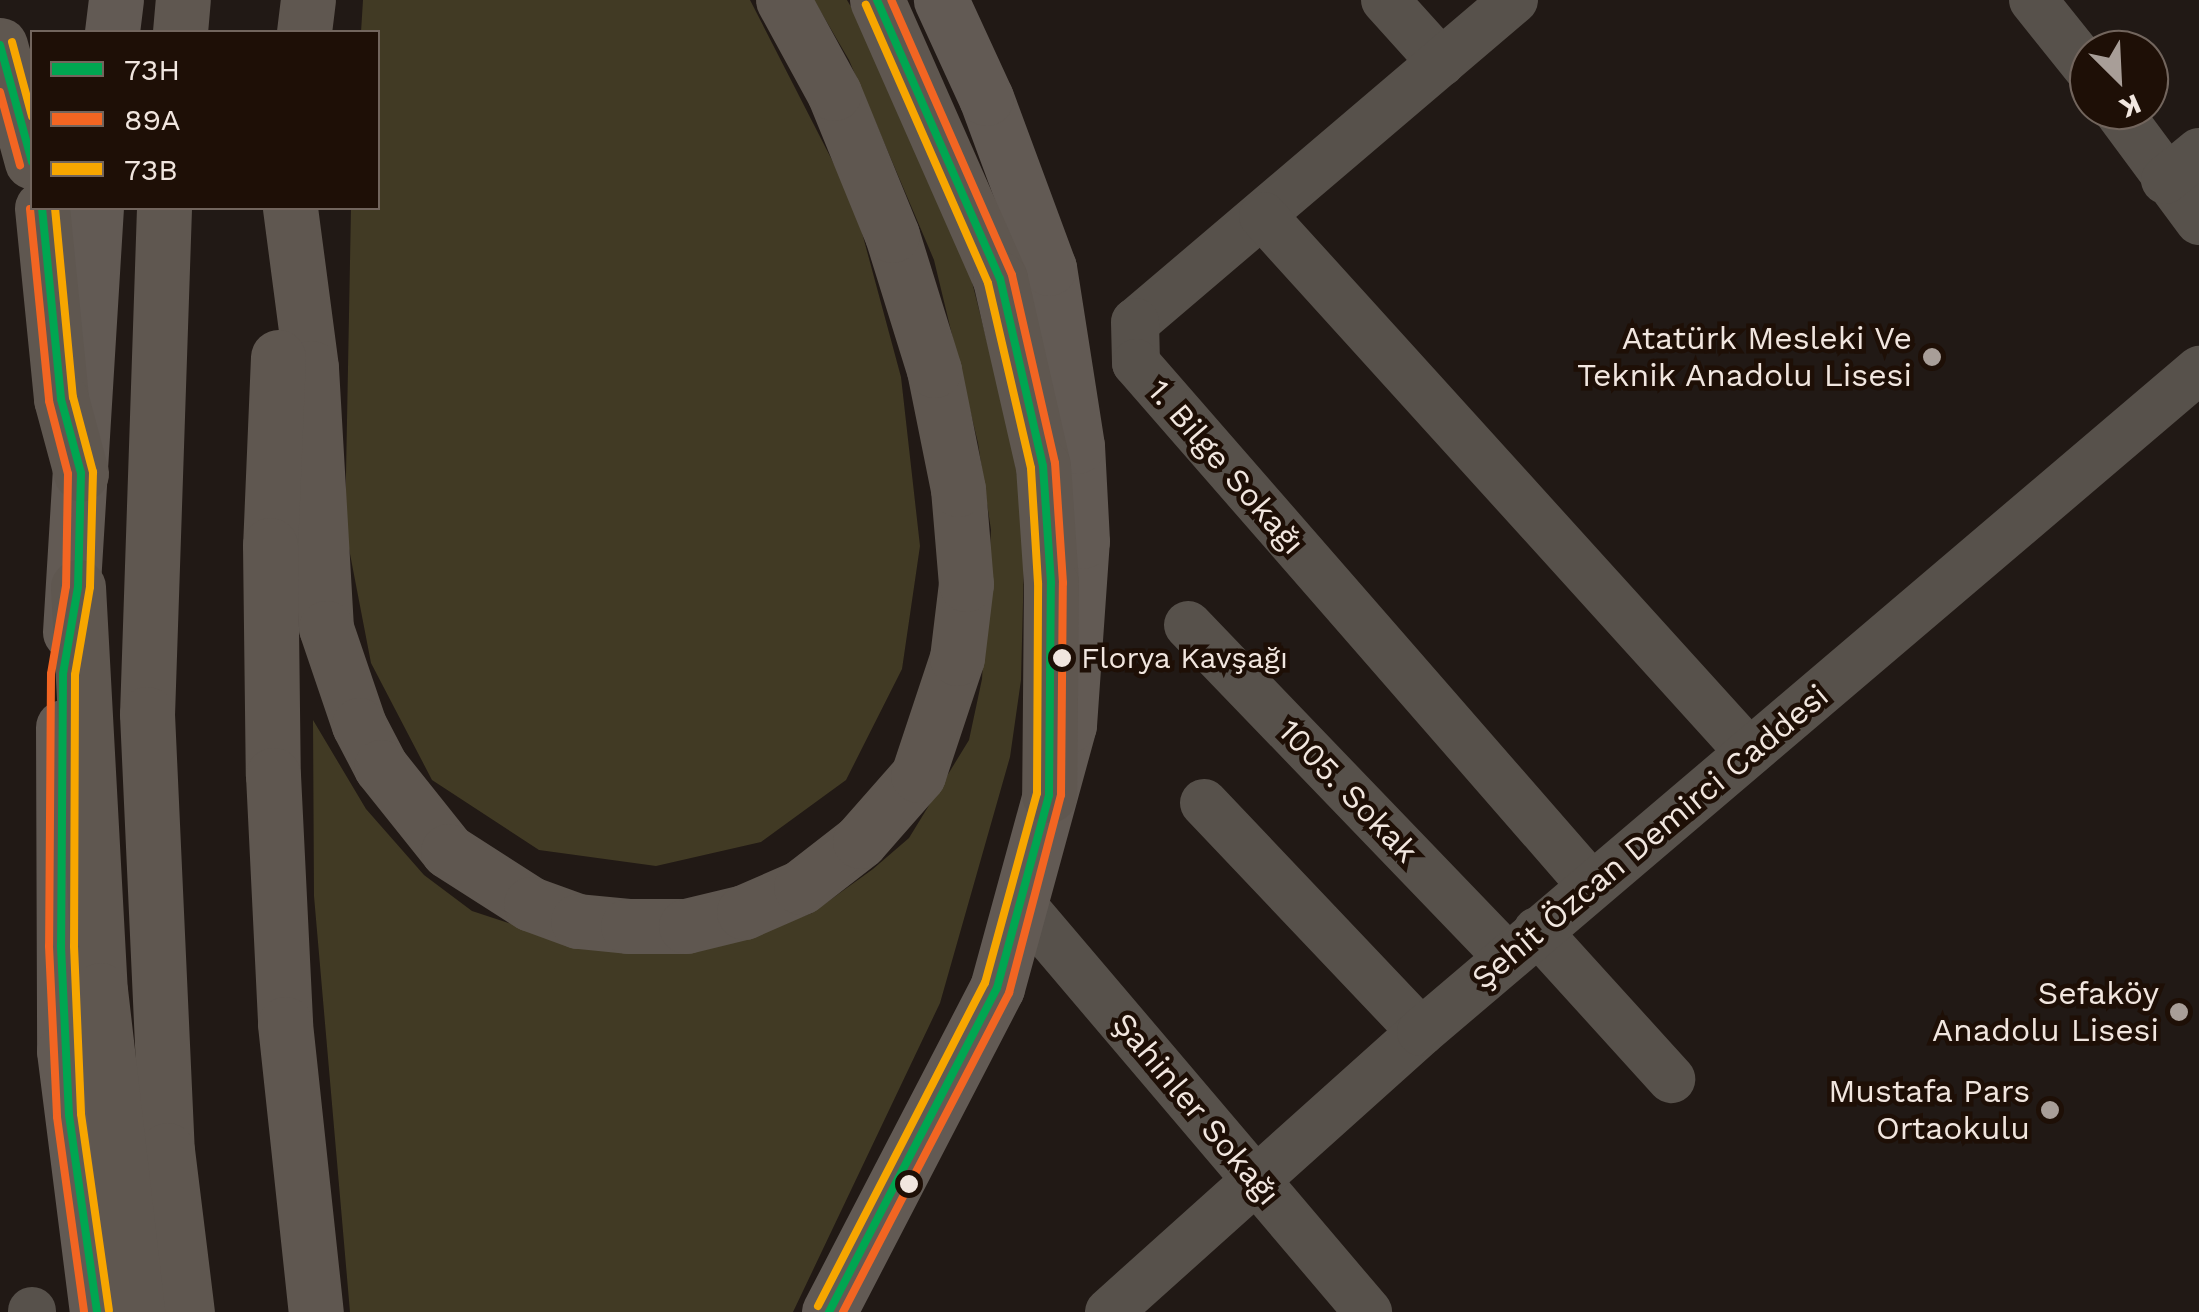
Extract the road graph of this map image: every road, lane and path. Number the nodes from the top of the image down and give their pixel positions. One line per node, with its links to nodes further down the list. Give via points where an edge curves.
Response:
1 (116, 0): 10 (main road)
2 (183, 0): 11 (highway)
3 (308, 0): 12 (highway)
4 (782, 0): 22 (highway, via 834,93 892,236 934,370 958,489 966,584 958,658 918,775 860,841 801,887 744,912 686,926 628,926 578,921 531,904 448,851 382,768 358,725 326,628 310,351)
5 (877, 0): 31 (highway, via 1000,279 1043,466 1051,583)
6 (942, 0): 31 (main road, via 1049,268 1077,446 1082,541 1069,725)
7 (1385, 0): 15 (street)
8 (1514, 0): 15 (street, 1. Bilge Sokağı)
9 (2033, 0): 14 (street)
10 (112, 30)
11 (180, 30)
12 (304, 30)
13 (0, 45): 17 (highway)
14 (2069, 45)
15 (1441, 62): 24 (street, 1. Bilge Sokağı)
16 (2141, 130): 18 (street)
17 (30, 155)
18 (2182, 166): 25 (street)
19 (42, 210): 27 (highway, via 60,399)
20 (96, 210): 27 (main road)
21 (164, 210): 42 (highway, via 147,714 168,1150)
22 (289, 210)
23 (289, 210): 43 (highway, via 270,545 273,775 284,1024)
24 (1263, 216): 30 (street); 33 (street, 1. Bilge Sokağı, via 1135,322 1136,363)
25 (2199, 221)
26 (2199, 370): 30 (street, Şehit Özcan Demirci Caddesi)
27 (81, 473): 28 (main road)
28 (78, 586): 40 (main road, via 63,674 61,946 69,1116); 41 (highway, via 100,990)
29 (1188, 625): 35 (street, 1005. Sokak)
30 (1750, 752): 33 (street, Şehit Özcan Demirci Caddesi)
31 (1048, 794): 34 (main road)
32 (1204, 802): 36 (street)
33 (1591, 885): 35 (street, Şehit Özcan Demirci Caddesi)
34 (1023, 906): 38 (street, Şahinler Sokağı); 39 (main road, via 997,988)
35 (1523, 944): 36 (street, Şehit Özcan Demirci Caddesi); 37 (street, 1005. Sokak)
36 (1421, 1032): 38 (street, Şehit Özcan Demirci Caddesi)
37 (1671, 1079)
38 (1258, 1182): 44 (street, Şehit Özcan Demirci Caddesi); 45 (street, Şahinler Sokağı)
39 (831, 1310)
40 (98, 1312)
41 (137, 1312)
42 (187, 1312)
43 (316, 1312)
44 (1109, 1312)
45 (1368, 1312)

